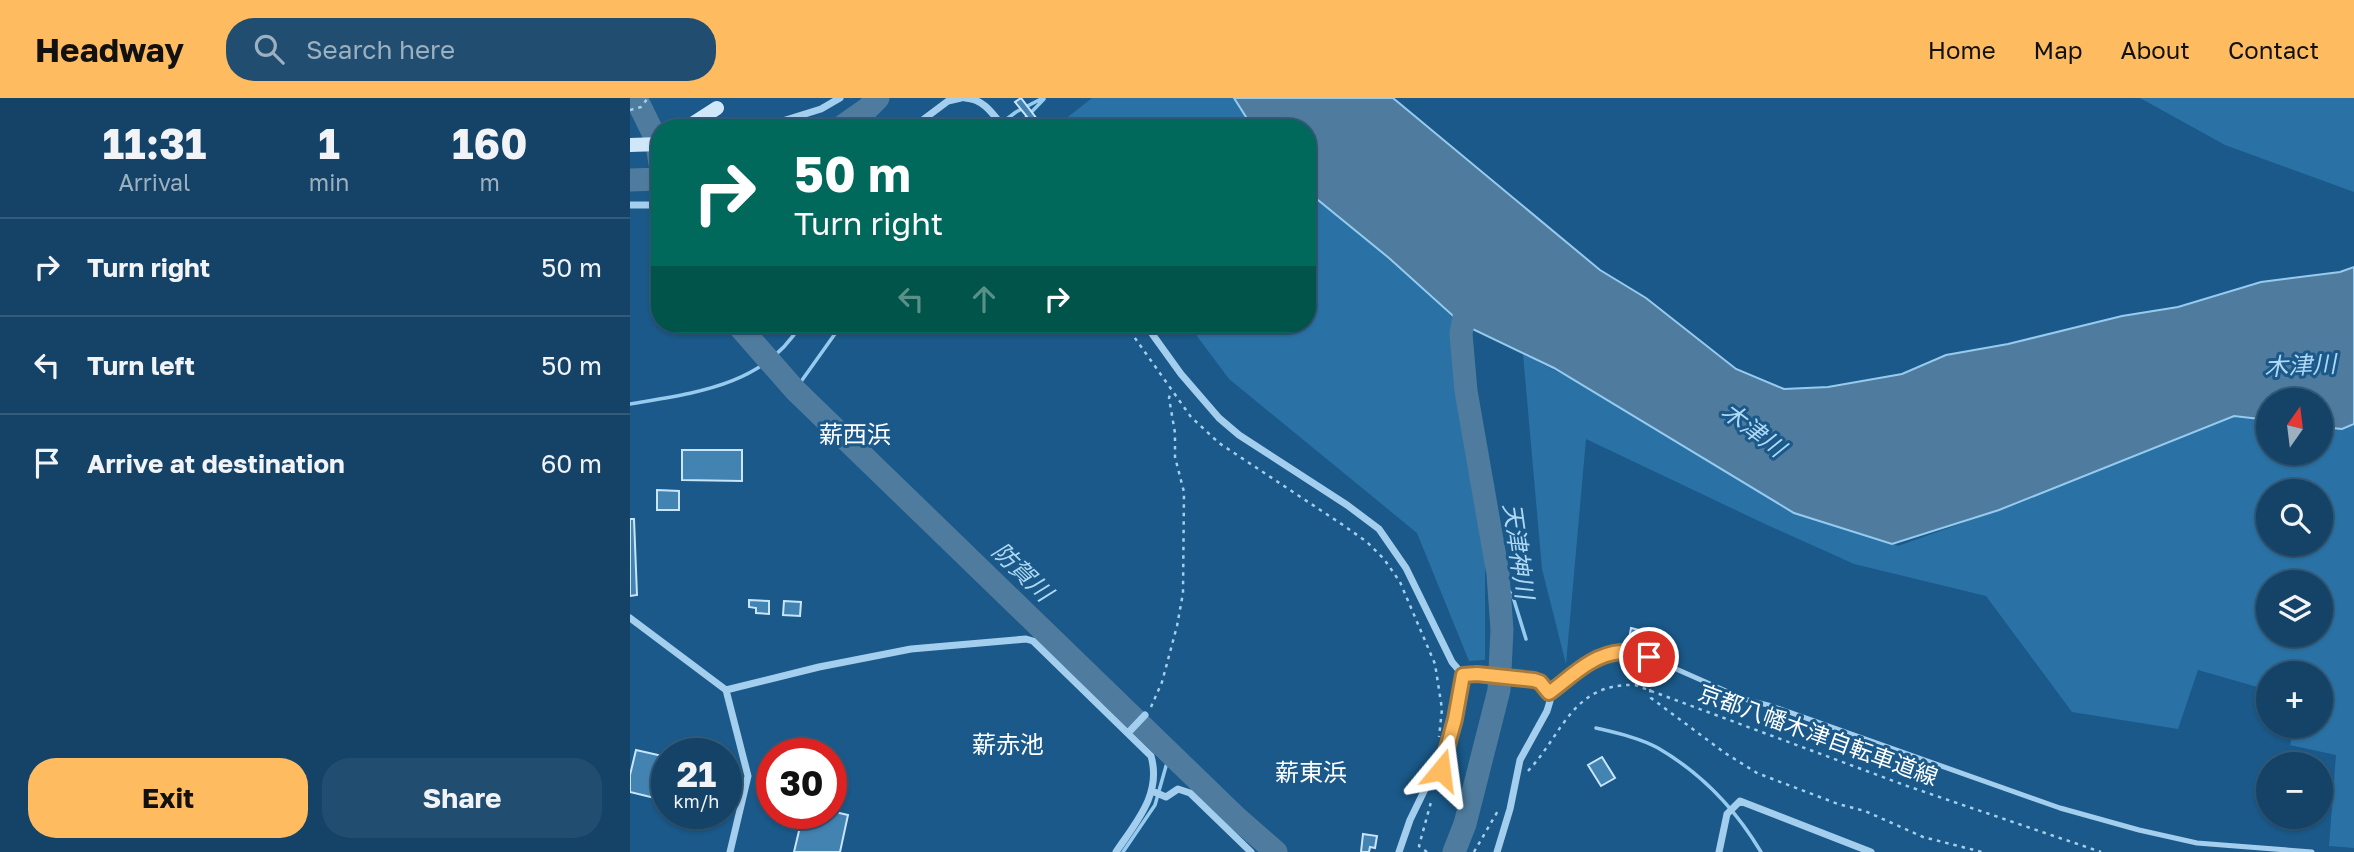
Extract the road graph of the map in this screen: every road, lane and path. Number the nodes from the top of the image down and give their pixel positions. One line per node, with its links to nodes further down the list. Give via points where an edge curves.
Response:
1 (648, 98): 5 (path)
2 (840, 98): 7 (street)
3 (963, 98): 8 (street, via 948,101); 9 (street, via 986,105)
4 (717, 108): 6 (main road)
5 (630, 110)
6 (700, 119)
7 (789, 119)
8 (924, 119)
9 (997, 119)
10 (651, 144): 11 (main road)
11 (630, 145)
12 (630, 205): 13 (street)
13 (651, 205)
14 (1131, 333): 16 (path)
15 (1151, 333): 18 (street, via 1219,418 1379,529 1399,555 1452,662)
16 (1171, 391): 22 (path, via 1175,457 1184,492 1183,593 1162,682); 24 (path, via 1219,443 1343,525 1384,559 1400,582 1435,664 1442,709)
17 (630, 618): 20 (street)
18 (1463, 675): 21 (street, via 1540,682); 32 (street, via 1441,770 1427,783)
19 (1650, 689): 25 (path, 京都八幡木津自転車道線, via 1620,684 1588,698 1558,728); 37 (path, via 1651,698 1757,773 1865,811 1908,832); 38 (path, 京都八幡木津自転車道線, via 1907,786)
20 (726, 690): 23 (street, via 911,649 1026,639); 29 (street, via 748,776)
21 (1549, 693): 25 (street, via 1547,711 1520,760); 39 (lane, via 1581,666 1597,659 1621,652 1649,657 1744,699 2060,808 2197,843)
22 (1145, 715): 23 (street)
23 (1130, 731): 26 (street, via 1151,756 1155,770)
24 (1437, 747)
25 (1514, 786): 33 (path, 京都八幡木津自転車道線); 34 (street)
26 (1152, 791): 30 (street, via 1148,805); 31 (street, via 1166,797 1178,789 1190,793)
27 (1433, 795): 28 (path, via 1419,846)
28 (1424, 851)
29 (730, 852)
30 (1116, 852)
31 (1251, 852)
32 (1399, 852)
33 (1474, 852)
34 (1497, 852)
35 (1719, 852): 36 (street, via 1727,814 1740,801)
36 (1871, 852)
37 (1982, 852)
38 (2101, 852)
39 (2312, 852)

